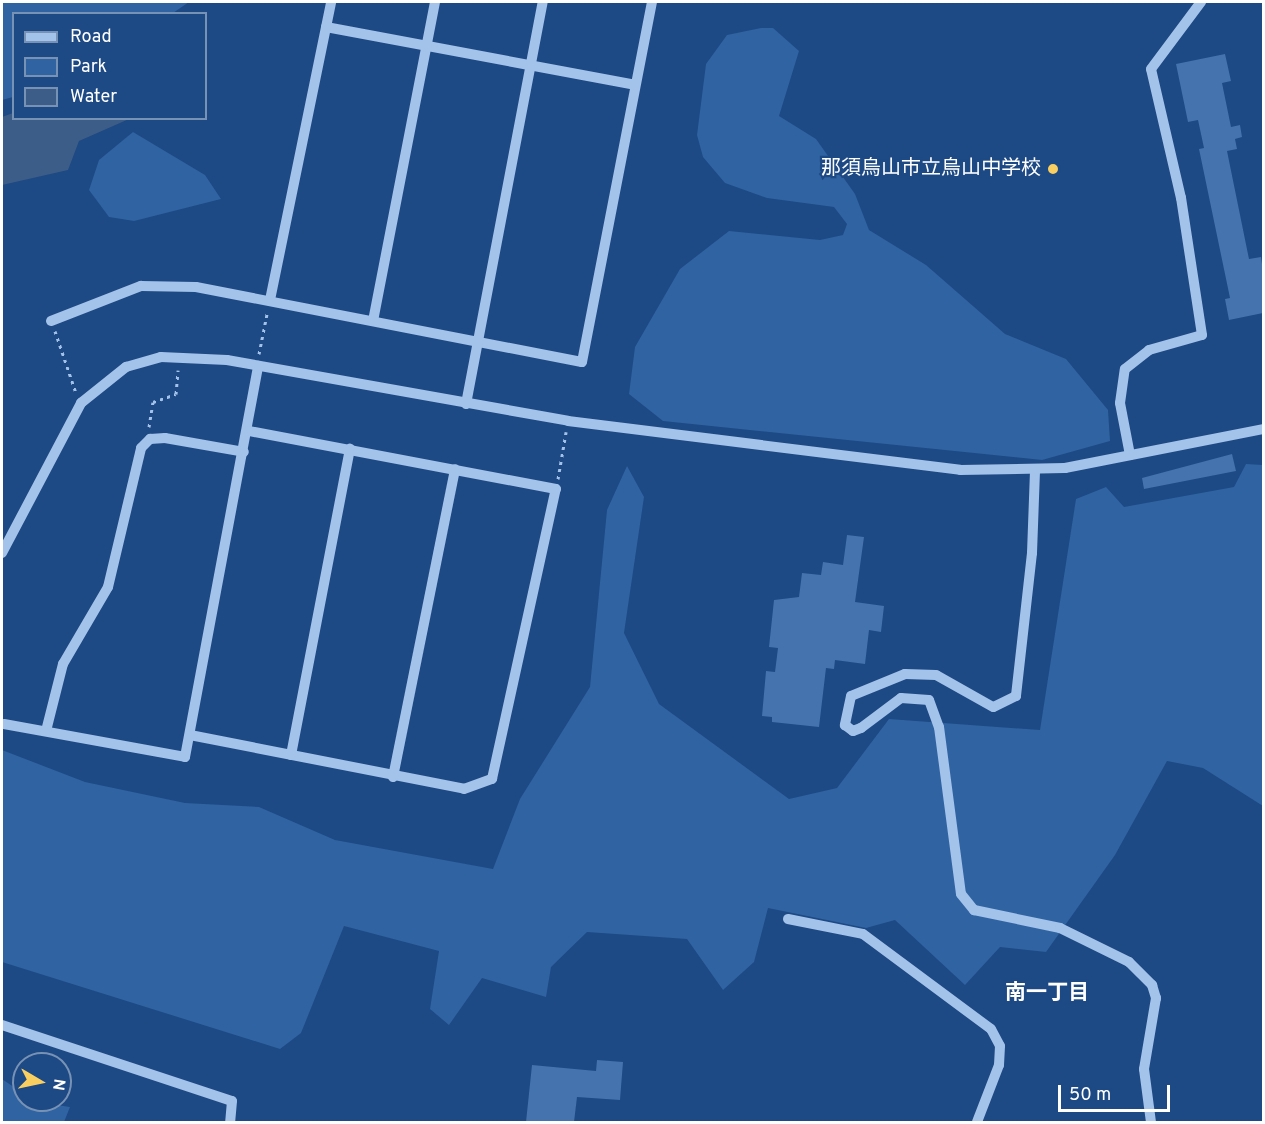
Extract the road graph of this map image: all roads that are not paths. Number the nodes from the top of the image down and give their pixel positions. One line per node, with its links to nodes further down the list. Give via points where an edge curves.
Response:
1 (331, 2): 6 (street)
2 (435, 2): 7 (street)
3 (543, 2): 8 (street)
4 (652, 2): 9 (street)
5 (1201, 2): 20 (street, via 1153,59 1151,69 1181,198 1202,334 1149,350 1125,369 1120,403)
6 (326, 27): 7 (street); 10 (street)
7 (426, 46): 8 (street); 12 (street)
8 (531, 66): 9 (street); 13 (street)
9 (635, 85): 13 (street, via 582,362)
10 (270, 300): 11 (street, via 195,287 141,286); 12 (street)
11 (51, 321)
12 (373, 321): 13 (street)
13 (478, 342): 15 (street)
14 (258, 366): 15 (street); 17 (street); 23 (street, via 179,356 126,367 81,403)
15 (466, 404): 22 (street, via 568,421 960,470)
16 (1263, 429): 20 (street)
17 (248, 431): 18 (street); 19 (street)
18 (350, 449): 21 (street); 27 (street)
19 (244, 452): 25 (street, via 150,438 135,457 108,587 63,664); 26 (street)
20 (1130, 455): 22 (street)
21 (455, 469): 28 (street); 28 (street, via 556,489 492,779 464,789)
22 (1035, 471): 33 (street, via 1032,554 1016,696 993,707 936,675 905,674 851,696 846,725 853,731 861,728 901,698 929,700 939,727 961,894 974,910 1060,928 1129,962 1152,985 1156,998 1144,1069)
23 (2, 553)
24 (4, 724): 25 (street)
25 (46, 730): 26 (street, via 185,757)
26 (190, 735): 27 (street)
27 (291, 755): 28 (street)
28 (393, 777)
29 (788, 919): 32 (street, via 863,934 991,1029 1000,1046 999,1065)
30 (2, 1025): 31 (street, via 232,1101)
31 (230, 1122)
32 (977, 1122)
33 (1152, 1122)

